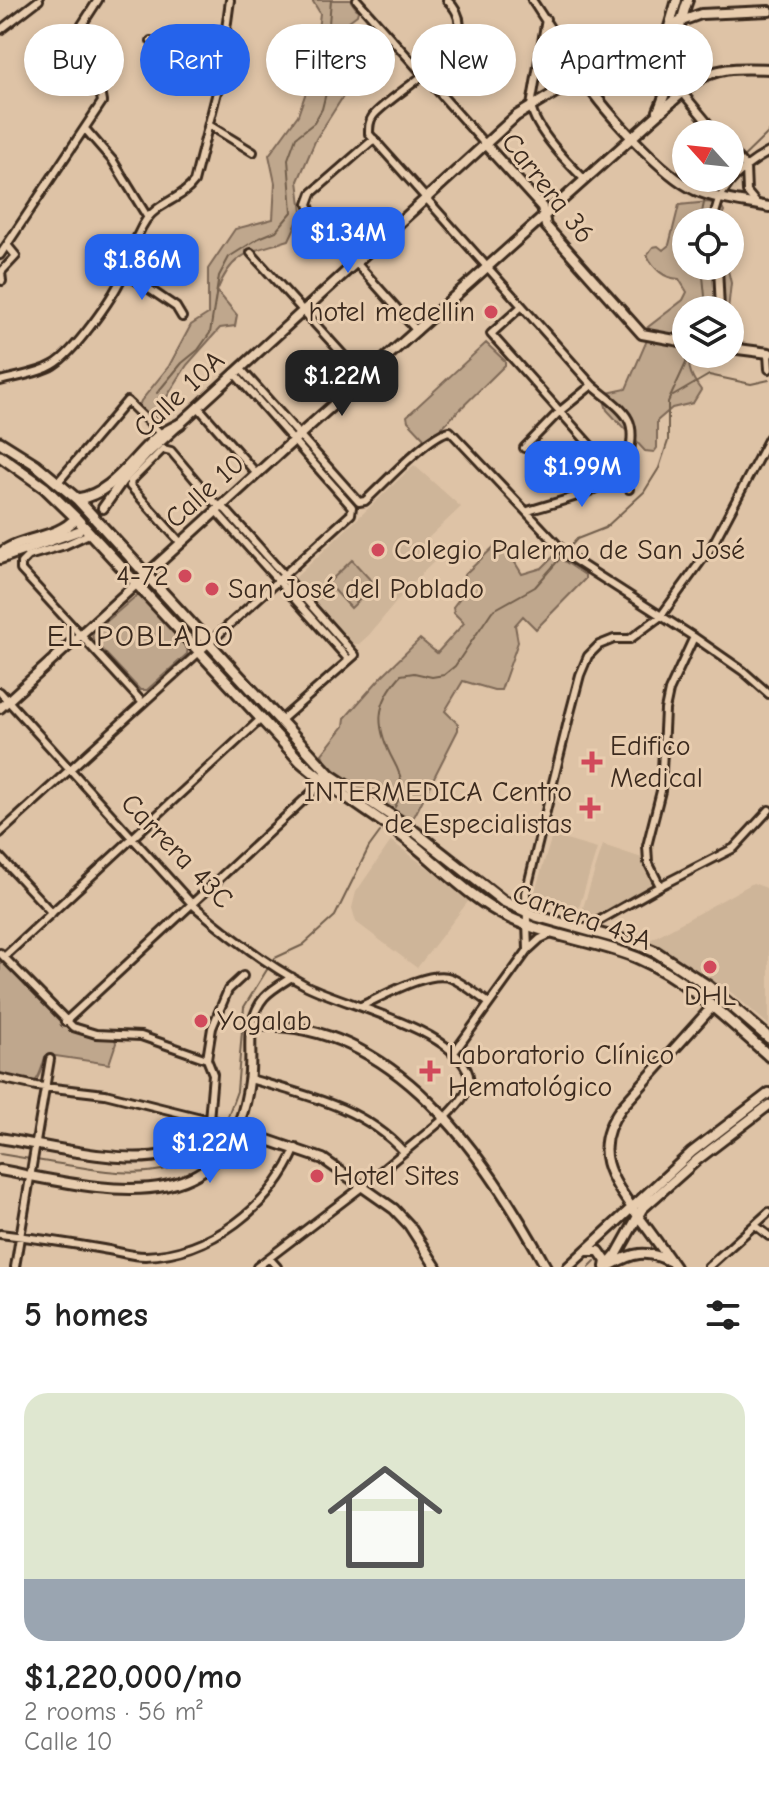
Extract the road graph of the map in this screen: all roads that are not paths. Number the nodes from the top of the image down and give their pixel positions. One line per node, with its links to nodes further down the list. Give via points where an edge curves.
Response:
1 (39, 0): 18 (street)
2 (98, 0): 33 (street, via 76,42 99,85 102,102)
3 (230, 0): 13 (street)
4 (357, 0): 19 (street, Carrera 36)
5 (447, 0): 14 (street)
6 (532, 0): 11 (street)
7 (677, 0): 16 (street)
8 (690, 0): 10 (street); 12 (street, Calle 10)
9 (769, 11): 10 (street, Calle 10A)
10 (701, 14): 12 (street, Calle 10A)
11 (546, 19): 15 (street); 29 (street)
12 (679, 22): 17 (street, Calle 10A); 30 (street, Calle 10, via 669,85)
13 (227, 24)
14 (459, 24)
15 (549, 24)
16 (670, 24)
17 (676, 24)
18 (2, 27)
19 (411, 63)
20 (769, 69): 21 (street, Calle 10)
21 (713, 72)
22 (411, 85): 35 (street, via 372,117 369,134)
23 (216, 96): 32 (street)
24 (441, 96): 36 (street, Carrera 36)
25 (551, 96): 29 (street, Calle 10A)
26 (598, 96): 34 (street)
27 (677, 96): 30 (street, Calle 10)
28 (685, 96): 31 (street)
29 (531, 106): 36 (street, Calle 10A); 41 (street, via 542,130)
30 (656, 115): 34 (street, Calle 10)
31 (705, 120)
32 (209, 125): 37 (street); 49 (street, via 194,182)
33 (86, 130): 49 (street, via 113,161); 50 (street)
34 (632, 136): 41 (street, Calle 10); 43 (street, via 677,180)
35 (374, 139): 44 (street); 53 (street, via 312,193 308,204)
36 (484, 143): 44 (street, Calle 10A); 48 (street, Carrera 36, via 542,207)
37 (253, 152)
38 (769, 152): 39 (street)
39 (744, 161)
40 (744, 177): 45 (street)
41 (585, 180): 48 (street, Calle 10)
42 (713, 192): 43 (street)
43 (710, 195): 45 (street); 47 (street)
44 (427, 198): 53 (street, Calle 10A); 54 (street)
45 (757, 204): 46 (street)
46 (769, 207)
47 (712, 208)
48 (545, 217): 54 (street, Calle 10); 61 (street, Carrera 36, via 546,226 642,334)
49 (148, 218): 55 (street)
50 (7, 245): 52 (street); 56 (street, via 16,256 1,272)
51 (251, 253): 58 (street)
52 (0, 255)
53 (356, 262): 58 (street, Calle 10A); 60 (street)
54 (489, 267): 57 (street); 60 (street, Calle 10)
55 (124, 272): 59 (street, via 176,307); 67 (street, via 65,356 36,372)
56 (2, 281)
57 (522, 306): 68 (street); 70 (street, via 491,334)
58 (304, 310): 65 (street, Calle 10A); 66 (street)
59 (182, 317)
60 (417, 331): 66 (street, Calle 10)
61 (672, 339)
62 (744, 350): 63 (street)
63 (768, 353): 64 (street)
64 (769, 369)
65 (237, 371): 69 (street, Calle 10A); 73 (street)
66 (364, 378): 73 (street, Calle 10)
67 (0, 381)
68 (592, 385): 70 (street); 78 (street, via 627,417 631,447)
69 (198, 407): 71 (street, Calle 10A); 79 (street)
70 (559, 412): 76 (street); 78 (street)
71 (180, 424): 72 (main road); 85 (street, Calle 10A, via 135,465)
72 (158, 437): 80 (street, via 127,401); 82 (main road, via 106,488)
73 (297, 437): 79 (street, Calle 10); 84 (street)
74 (769, 438): 95 (street, via 712,546)
75 (0, 442): 80 (main road, Carrera 43A)
76 (524, 448)
77 (0, 456): 87 (main road, Carrera 43A)
78 (617, 473): 81 (street); 86 (street, via 601,486)
79 (257, 474): 83 (street, Calle 10)
80 (58, 482): 82 (main road, Carrera 43A)
81 (629, 489)
82 (77, 499): 92 (main road, Carrera 43A)
83 (217, 506): 90 (street, Calle 10); 90 (street, Calle 10A, via 167,449 130,484); 93 (street)
84 (357, 506): 86 (street, via 425,445 450,431); 93 (street)
85 (103, 508)
86 (528, 511): 95 (street, via 566,555)
87 (76, 518): 89 (main road, Carrera 43A); 91 (main road)
88 (78, 531): 91 (street)
89 (91, 533): 94 (main road, Carrera 43A); 96 (street, via 21,563 25,576)
90 (181, 543): 92 (street, Calle 10)
91 (0, 556)
92 (146, 575): 94 (street, Calle 10); 98 (main road, Carrera 43A)
93 (281, 579): 98 (street); 106 (street, via 352,658)
94 (137, 583): 96 (street, Calle 10); 99 (main road, Carrera 43A)
95 (661, 616): 97 (street); 115 (street, via 630,639 599,645 588,656 526,893)
96 (81, 635): 102 (street, Calle 10); 103 (street)
97 (694, 637): 101 (street); 113 (street, via 665,710 661,791 647,846)
98 (210, 643): 99 (street); 106 (main road, Carrera 43A)
99 (199, 652): 103 (street); 105 (main road, Carrera 43A)
100 (0, 692): 102 (street, Carrera 43C)
101 (769, 694)
102 (8, 701): 104 (street, Calle 10); 107 (street, Carrera 43C)
103 (142, 702): 107 (street)
104 (0, 708)
105 (261, 719): 108 (main road, Carrera 43A); 111 (street)
106 (280, 721): 115 (main road, Carrera 43A, via 330,775 410,828 494,895)
107 (69, 770): 110 (street); 111 (street, Carrera 43C)
108 (323, 782): 114 (street); 117 (main road, Carrera 43A, via 405,838 490,907)
109 (769, 810): 113 (street, via 734,848)
110 (0, 833)
111 (132, 838): 114 (street, Carrera 43C); 116 (street)
112 (0, 857): 116 (street)
113 (660, 886): 119 (street, via 595,923)
114 (193, 905): 123 (street, Carrera 43C); 127 (street)
115 (526, 912): 117 (street); 119 (main road, Carrera 43A)
116 (52, 913): 121 (street)
117 (527, 925): 118 (main road, Carrera 43A); 120 (street)
118 (553, 933): 119 (main road, Carrera 43A); 120 (street)
119 (587, 937): 126 (main road, Carrera 43A, via 650,964); 129 (main road, Carrera 43A, via 637,944 674,962)
120 (528, 950): 124 (street)
121 (2, 955): 127 (street)
122 (243, 976): 133 (street, via 223,998)
123 (292, 977): 125 (street, Carrera 43C); 128 (street, via 261,997)
124 (489, 1003): 125 (street, via 452,978 437,976); 130 (street)
125 (361, 1006): 130 (street, Carrera 43C, via 414,1029)
126 (712, 1007): 131 (main road, Carrera 43A); 149 (street, via 610,1127 606,1141 612,1180)
127 (65, 1022): 133 (street, via 96,1034 141,1036)
128 (251, 1026): 135 (street); 139 (street, via 323,1035 355,1049 392,1069)
129 (769, 1038)
130 (453, 1054): 139 (street, Carrera 43C, via 470,1078)
131 (769, 1056)
132 (50, 1059): 136 (street)
133 (207, 1059): 140 (street, via 213,1074)
134 (0, 1078): 136 (street)
135 (250, 1079): 141 (street); 145 (street, via 344,1109 390,1137)
136 (46, 1088): 140 (street, via 105,1094); 143 (street)
137 (769, 1093): 149 (street, via 692,1152)
138 (769, 1105): 149 (street)
139 (446, 1117): 145 (street); 164 (street, via 498,1185)
140 (211, 1120): 141 (street); 143 (street, via 184,1146 166,1154 122,1156)
141 (233, 1127): 144 (street); 147 (street, via 203,1171 148,1189 106,1189)
142 (0, 1138): 143 (street)
143 (37, 1144): 147 (street)
144 (296, 1148): 148 (street); 155 (street, via 273,1189 233,1225 191,1246 144,1256)
145 (404, 1152): 148 (street)
146 (0, 1170): 147 (street)
147 (33, 1172): 155 (street)
148 (363, 1186): 158 (street); 163 (street, via 409,1225)
149 (634, 1211): 152 (street); 157 (street); 166 (street, via 629,1235)
150 (769, 1212): 151 (street)
151 (755, 1225): 154 (street); 167 (street)
152 (649, 1231): 156 (street); 159 (street)
153 (0, 1234): 155 (street)
154 (769, 1236)
155 (22, 1237): 160 (street)
156 (640, 1252): 159 (street); 166 (street)
157 (583, 1253): 165 (street); 166 (street, via 599,1251)
158 (269, 1258): 161 (street); 162 (street)
159 (674, 1265)
160 (15, 1267)
161 (257, 1267)
162 (277, 1267)
163 (436, 1267)
164 (546, 1267)
165 (568, 1267)
166 (607, 1267)
167 (708, 1267)

